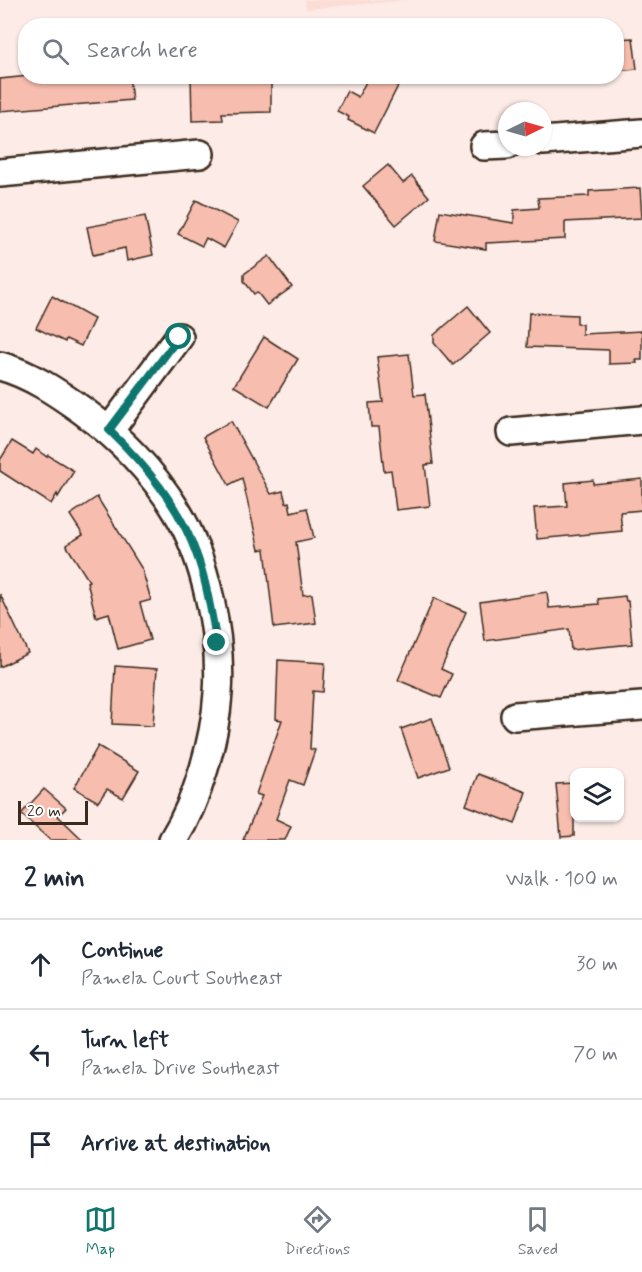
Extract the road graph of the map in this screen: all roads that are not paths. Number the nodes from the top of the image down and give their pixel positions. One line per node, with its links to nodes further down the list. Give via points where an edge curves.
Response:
1 (642, 133): 2 (street)
2 (552, 140)
3 (200, 154): 4 (street)
4 (0, 173)
5 (179, 337): 8 (street)
6 (0, 366): 8 (street, via 57,392)
7 (642, 420): 9 (street)
8 (109, 430): 12 (street, via 163,489 178,512 204,578 217,643 218,693 212,734 192,800)
9 (511, 432)
10 (642, 706): 11 (street)
11 (515, 716)
12 (173, 840)

